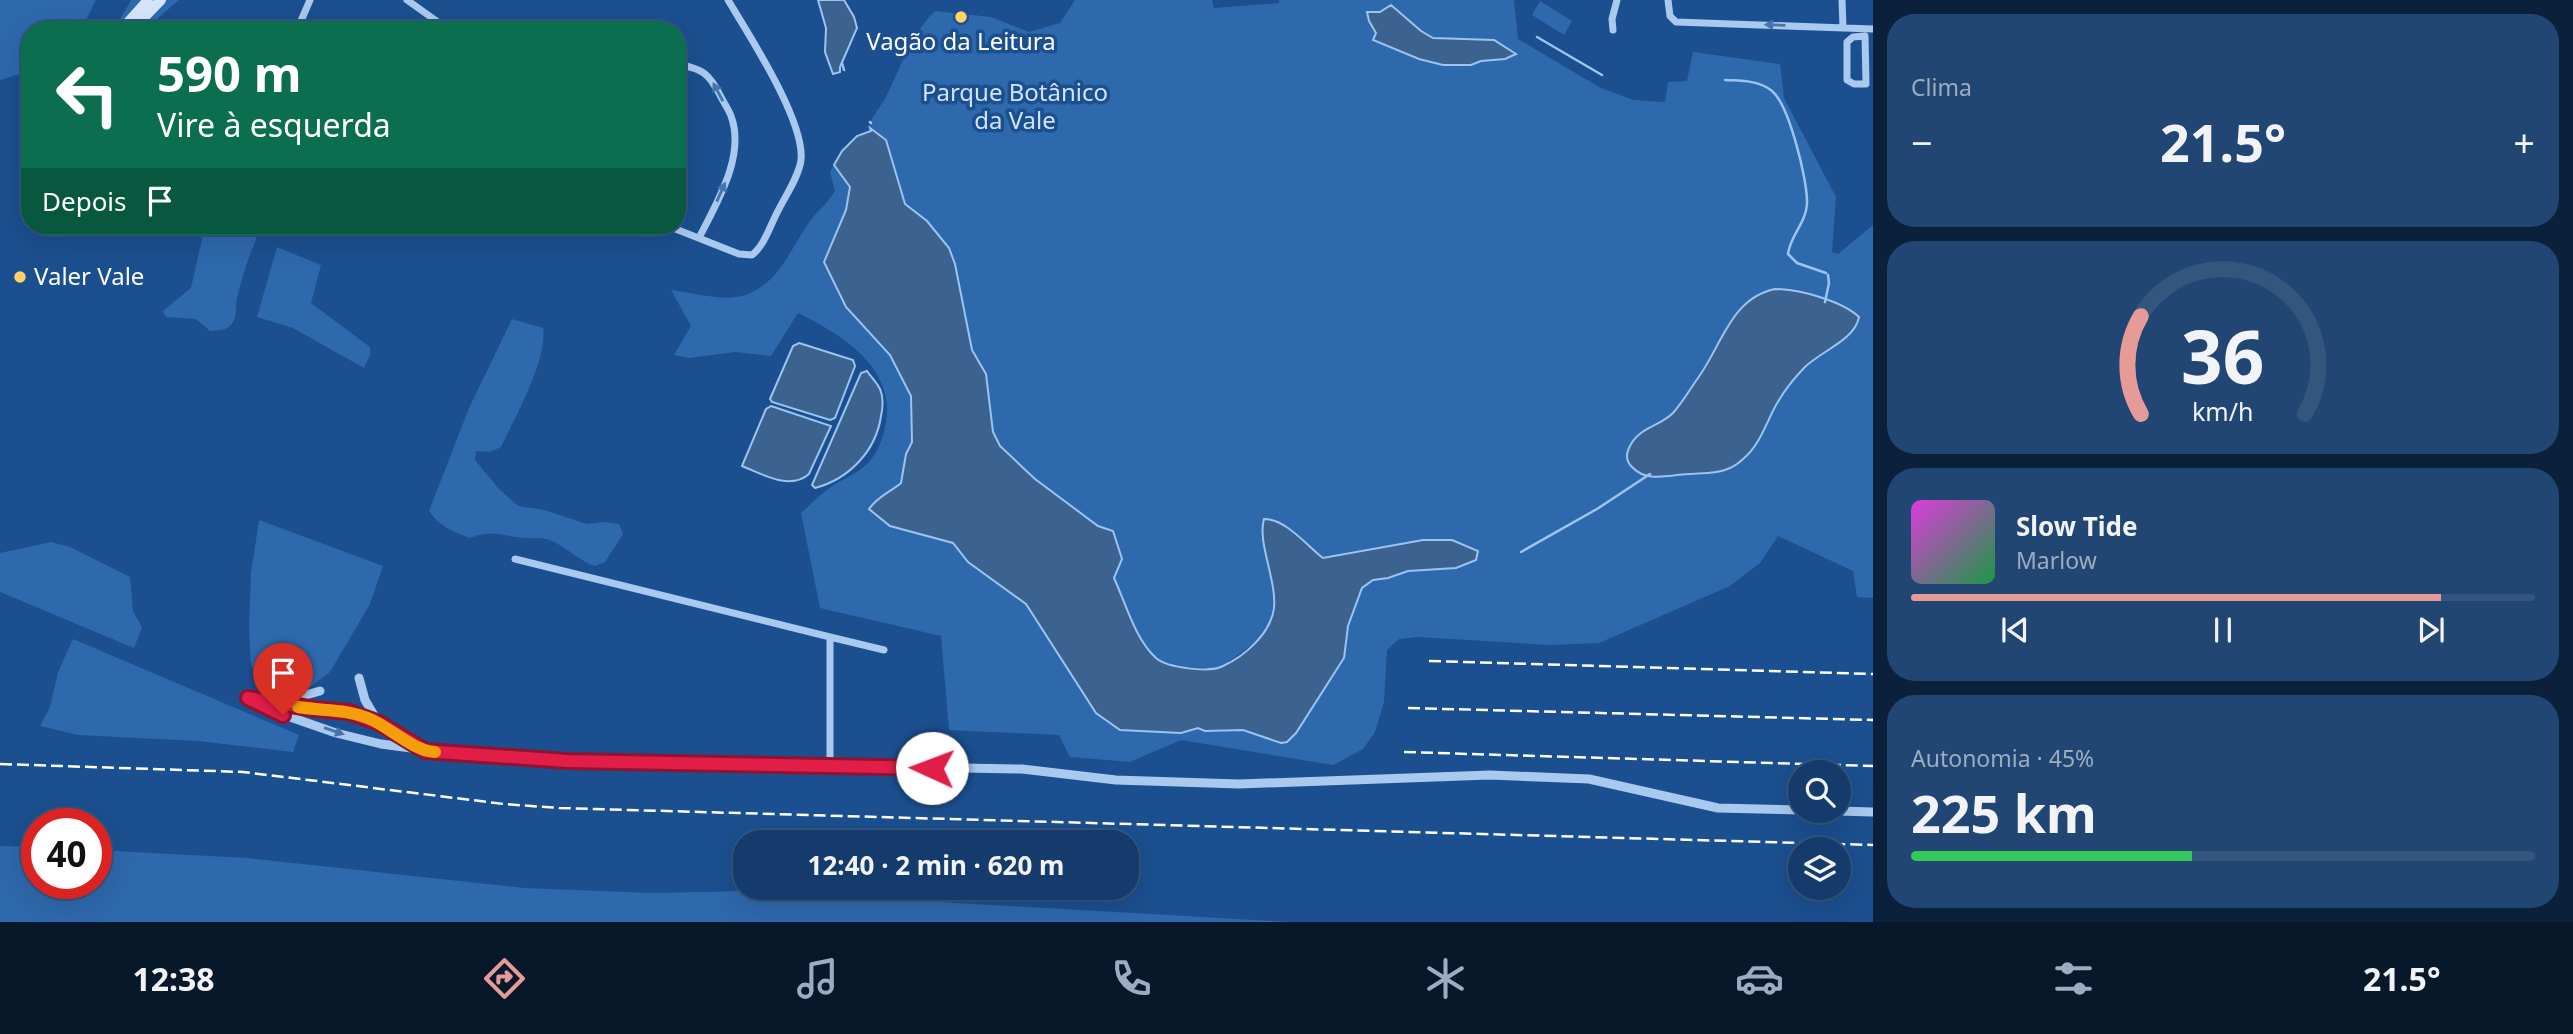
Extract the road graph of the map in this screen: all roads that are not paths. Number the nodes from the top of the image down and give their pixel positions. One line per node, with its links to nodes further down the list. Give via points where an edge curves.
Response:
1 (148, 0): 9 (main road)
2 (162, 0): 10 (main road)
3 (310, 0): 11 (street)
4 (407, 0): 12 (street)
5 (728, 0): 19 (street, via 783,98 801,162 755,253 739,254)
6 (1617, 0): 14 (street)
7 (1668, 0): 13 (street, one-way to 7, via 1676,22 1670,16)
8 (1842, 0): 13 (street)
9 (129, 21)
10 (141, 21)
11 (300, 21)
12 (436, 21)
13 (1843, 28): 15 (street)
14 (1613, 30)
15 (1869, 33): 17 (street); 17 (street, via 1847,42 1847,80)
16 (686, 66): 19 (street, one-way to 16, via 726,182 734,142 732,118 714,83 706,72)
17 (1870, 84)
18 (686, 233): 19 (street)
19 (699, 238)
20 (515, 559): 21 (street)
21 (830, 637): 22 (street); 28 (street)
22 (884, 650)
23 (359, 678): 26 (street)
24 (320, 691): 25 (street)
25 (267, 700): 26 (street, via 349,712); 27 (street, one-way to 27, via 248,698 336,733)
26 (379, 723): 27 (street)
27 (425, 751): 28 (street, via 567,761)
28 (830, 765): 29 (street, via 1023,769 1116,780 1238,784 1489,775 1590,779 1718,808)
29 (1788, 810)
30 (1851, 811): 31 (street)
31 (1873, 812)

